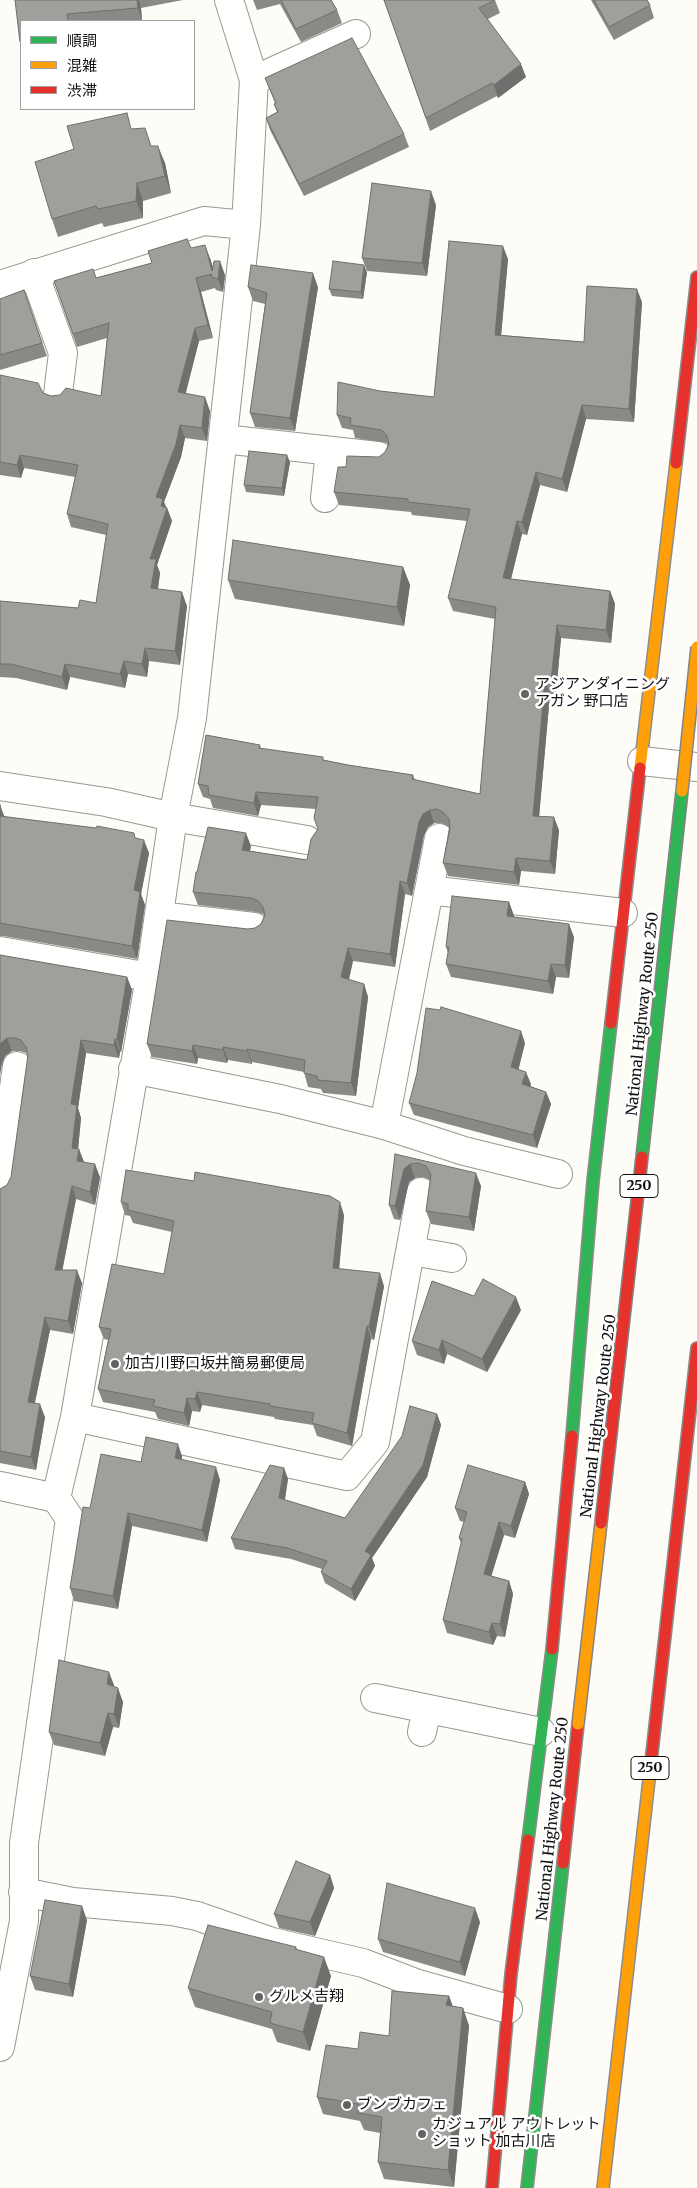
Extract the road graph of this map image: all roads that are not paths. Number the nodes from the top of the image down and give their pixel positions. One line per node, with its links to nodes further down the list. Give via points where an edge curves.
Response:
1 (229, 0): 3 (street)
2 (356, 34): 3 (street)
3 (254, 80): 4 (street)
4 (246, 226): 5 (street, via 204,221); 9 (street)
5 (34, 273): 7 (street); 8 (street, via 63,353)
6 (697, 277): 14 (main road)
7 (0, 286)
8 (58, 394)
9 (223, 440): 10 (street); 17 (street, via 192,718)
10 (330, 451): 11 (street); 12 (street)
11 (378, 456)
12 (325, 498)
13 (697, 647): 44 (main road, National Highway Route 250 / 250, bridge)
14 (642, 761): 15 (street); 21 (main road)
15 (697, 767)
16 (0, 786): 17 (street, via 106,802)
17 (173, 817): 19 (street); 22 (street)
18 (439, 838): 20 (street)
19 (307, 840)
20 (429, 890): 21 (street); 28 (street)
21 (623, 913): 39 (main road, via 593,1181 575,1406)
22 (159, 916): 23 (street); 25 (street)
23 (254, 927)
24 (0, 950): 25 (street)
25 (150, 977): 27 (street)
26 (18, 1066): 30 (street)
27 (133, 1069): 28 (street, via 280,1099); 35 (street)
28 (384, 1125): 29 (street, via 464,1151)
29 (558, 1174)
30 (0, 1188)
31 (421, 1192): 32 (street)
32 (411, 1251): 33 (street); 35 (street, via 375,1442 347,1476)
33 (452, 1258)
34 (697, 1348): 45 (main road, 250)
35 (75, 1417): 37 (street)
36 (0, 1486): 37 (street)
37 (56, 1498): 40 (street, via 70,1520 24,1843)
38 (375, 1698): 39 (street, via 424,1720)
39 (541, 1732): 41 (main road)
40 (24, 1892): 41 (street, via 74,1902 197,1916 272,1942 363,1964 418,1984); 42 (street, via 24,1921)
41 (508, 2009): 43 (main road)
42 (0, 2047)
43 (492, 2188)
44 (527, 2188)
45 (603, 2188)

